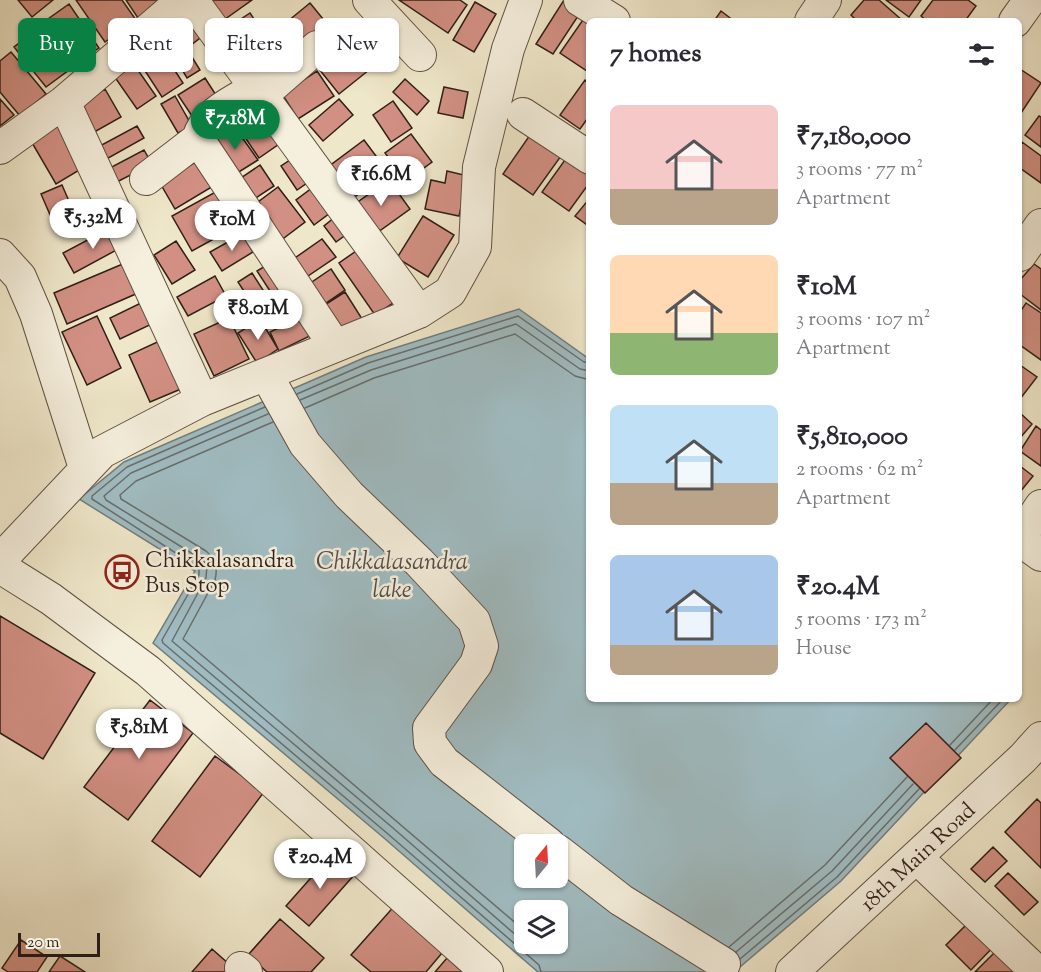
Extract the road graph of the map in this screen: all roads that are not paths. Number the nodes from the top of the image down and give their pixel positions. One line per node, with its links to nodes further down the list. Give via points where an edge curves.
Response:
1 (183, 0): 14 (street)
2 (192, 0): 13 (street)
3 (369, 0): 12 (street)
4 (526, 0): 23 (street, via 508,49 479,167 475,247 450,292)
5 (580, 0): 8 (street)
6 (825, 0): 9 (street)
7 (1030, 0): 10 (street)
8 (609, 18)
9 (813, 18)
10 (1017, 18)
11 (315, 50): 13 (street)
12 (420, 55)
13 (259, 92): 16 (street, via 210,116); 23 (street)
14 (64, 102): 17 (street); 26 (street)
15 (522, 114): 18 (street)
16 (198, 139): 19 (street); 24 (street)
17 (0, 148)
18 (586, 155)
19 (146, 179)
20 (1041, 225): 21 (street)
21 (1022, 252)
22 (0, 255): 27 (street, via 20,277 36,314)
23 (419, 312): 24 (street)
24 (335, 346): 25 (street)
25 (266, 374): 26 (street); 35 (street, via 305,444 349,495 474,621 482,646 476,664 429,728 430,743 444,762)
26 (202, 400): 27 (street, via 102,452)
27 (85, 468): 32 (street)
28 (1041, 506): 29 (street)
29 (1022, 535)
30 (1022, 540): 31 (street)
31 (1041, 555)
32 (0, 560)
33 (0, 567): 39 (street, via 51,599 147,671)
34 (1035, 758): 36 (street, 18th Main Road)
35 (536, 834)
36 (915, 857): 40 (street, 18th Main Road); 41 (street)
37 (568, 859): 38 (street, via 621,900)
38 (724, 964)
39 (487, 972)
40 (792, 972)
41 (1037, 972)

